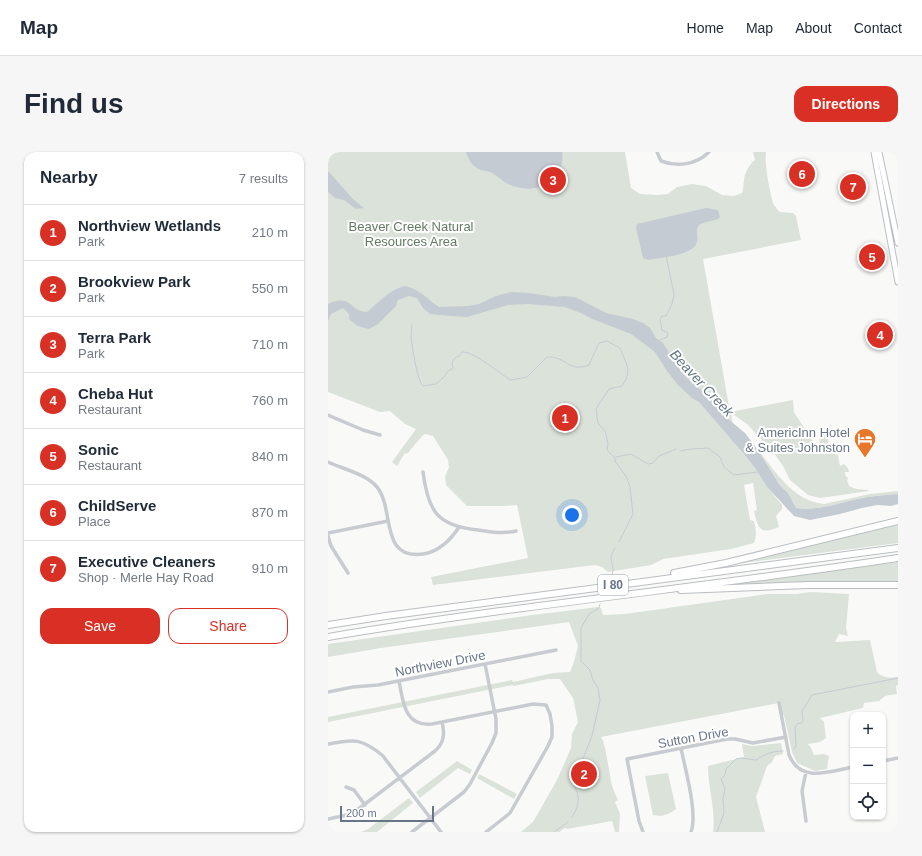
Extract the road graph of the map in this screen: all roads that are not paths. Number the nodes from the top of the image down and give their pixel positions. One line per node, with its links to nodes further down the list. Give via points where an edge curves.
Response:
1 (657, 152): 2 (street, via 661,161 676,165 696,160)
2 (709, 152)
3 (874, 152): 6 (main road)
4 (879, 152): 5 (main road)
5 (898, 243)
6 (897, 267): 7 (main road)
7 (898, 282)
8 (328, 415): 9 (street)
9 (380, 435)
10 (328, 462): 12 (street, via 374,484 383,498)
11 (423, 472): 14 (street, via 428,498 433,508 445,521)
12 (388, 520): 14 (street, via 394,544 403,551 414,554 425,554 437,549); 16 (street)
13 (898, 521): 21 (highway, via 726,563)
14 (459, 528): 15 (street, via 505,534)
15 (516, 531)
16 (328, 533)
17 (328, 536): 20 (street, via 331,546)
18 (898, 548): 21 (highway, I 80)
19 (898, 558): 23 (highway, I 80)
20 (348, 573)
21 (612, 585): 24 (highway, I 80)
22 (898, 585): 23 (highway, via 808,584)
23 (656, 590): 25 (highway, I 80)
24 (328, 625)
25 (328, 637)
26 (556, 650): 27 (street, Northview Drive)
27 (485, 664): 28 (street, Northview Drive); 31 (street)
28 (399, 681): 29 (street, Northview Drive); 32 (street, via 408,714 425,725)
29 (328, 692)
30 (779, 703): 33 (street)
31 (495, 712): 32 (street); 43 (street, via 497,728 492,743 468,788); 48 (street, via 533,704 546,705 550,714 552,736 510,812)
32 (442, 722): 40 (street, via 444,733 440,745)
33 (786, 737): 35 (street, Sutton Drive, via 753,743 730,739); 39 (street, via 791,760)
34 (328, 744): 40 (street, via 358,741 364,743 383,756)
35 (681, 748): 49 (street, Sutton Drive, via 627,759); 50 (street, via 693,812)
36 (898, 758): 37 (street)
37 (886, 760)
38 (850, 768): 39 (street, via 815,774)
39 (806, 772): 45 (street, via 802,791)
40 (400, 778): 42 (street); 43 (street)
41 (346, 787): 42 (street, via 354,790)
42 (365, 805): 44 (street, via 351,813)
43 (430, 818): 46 (street); 47 (street)
44 (328, 819)
45 (806, 822)
46 (412, 832)
47 (441, 832)
48 (486, 832)
49 (643, 832)
50 (691, 832)

